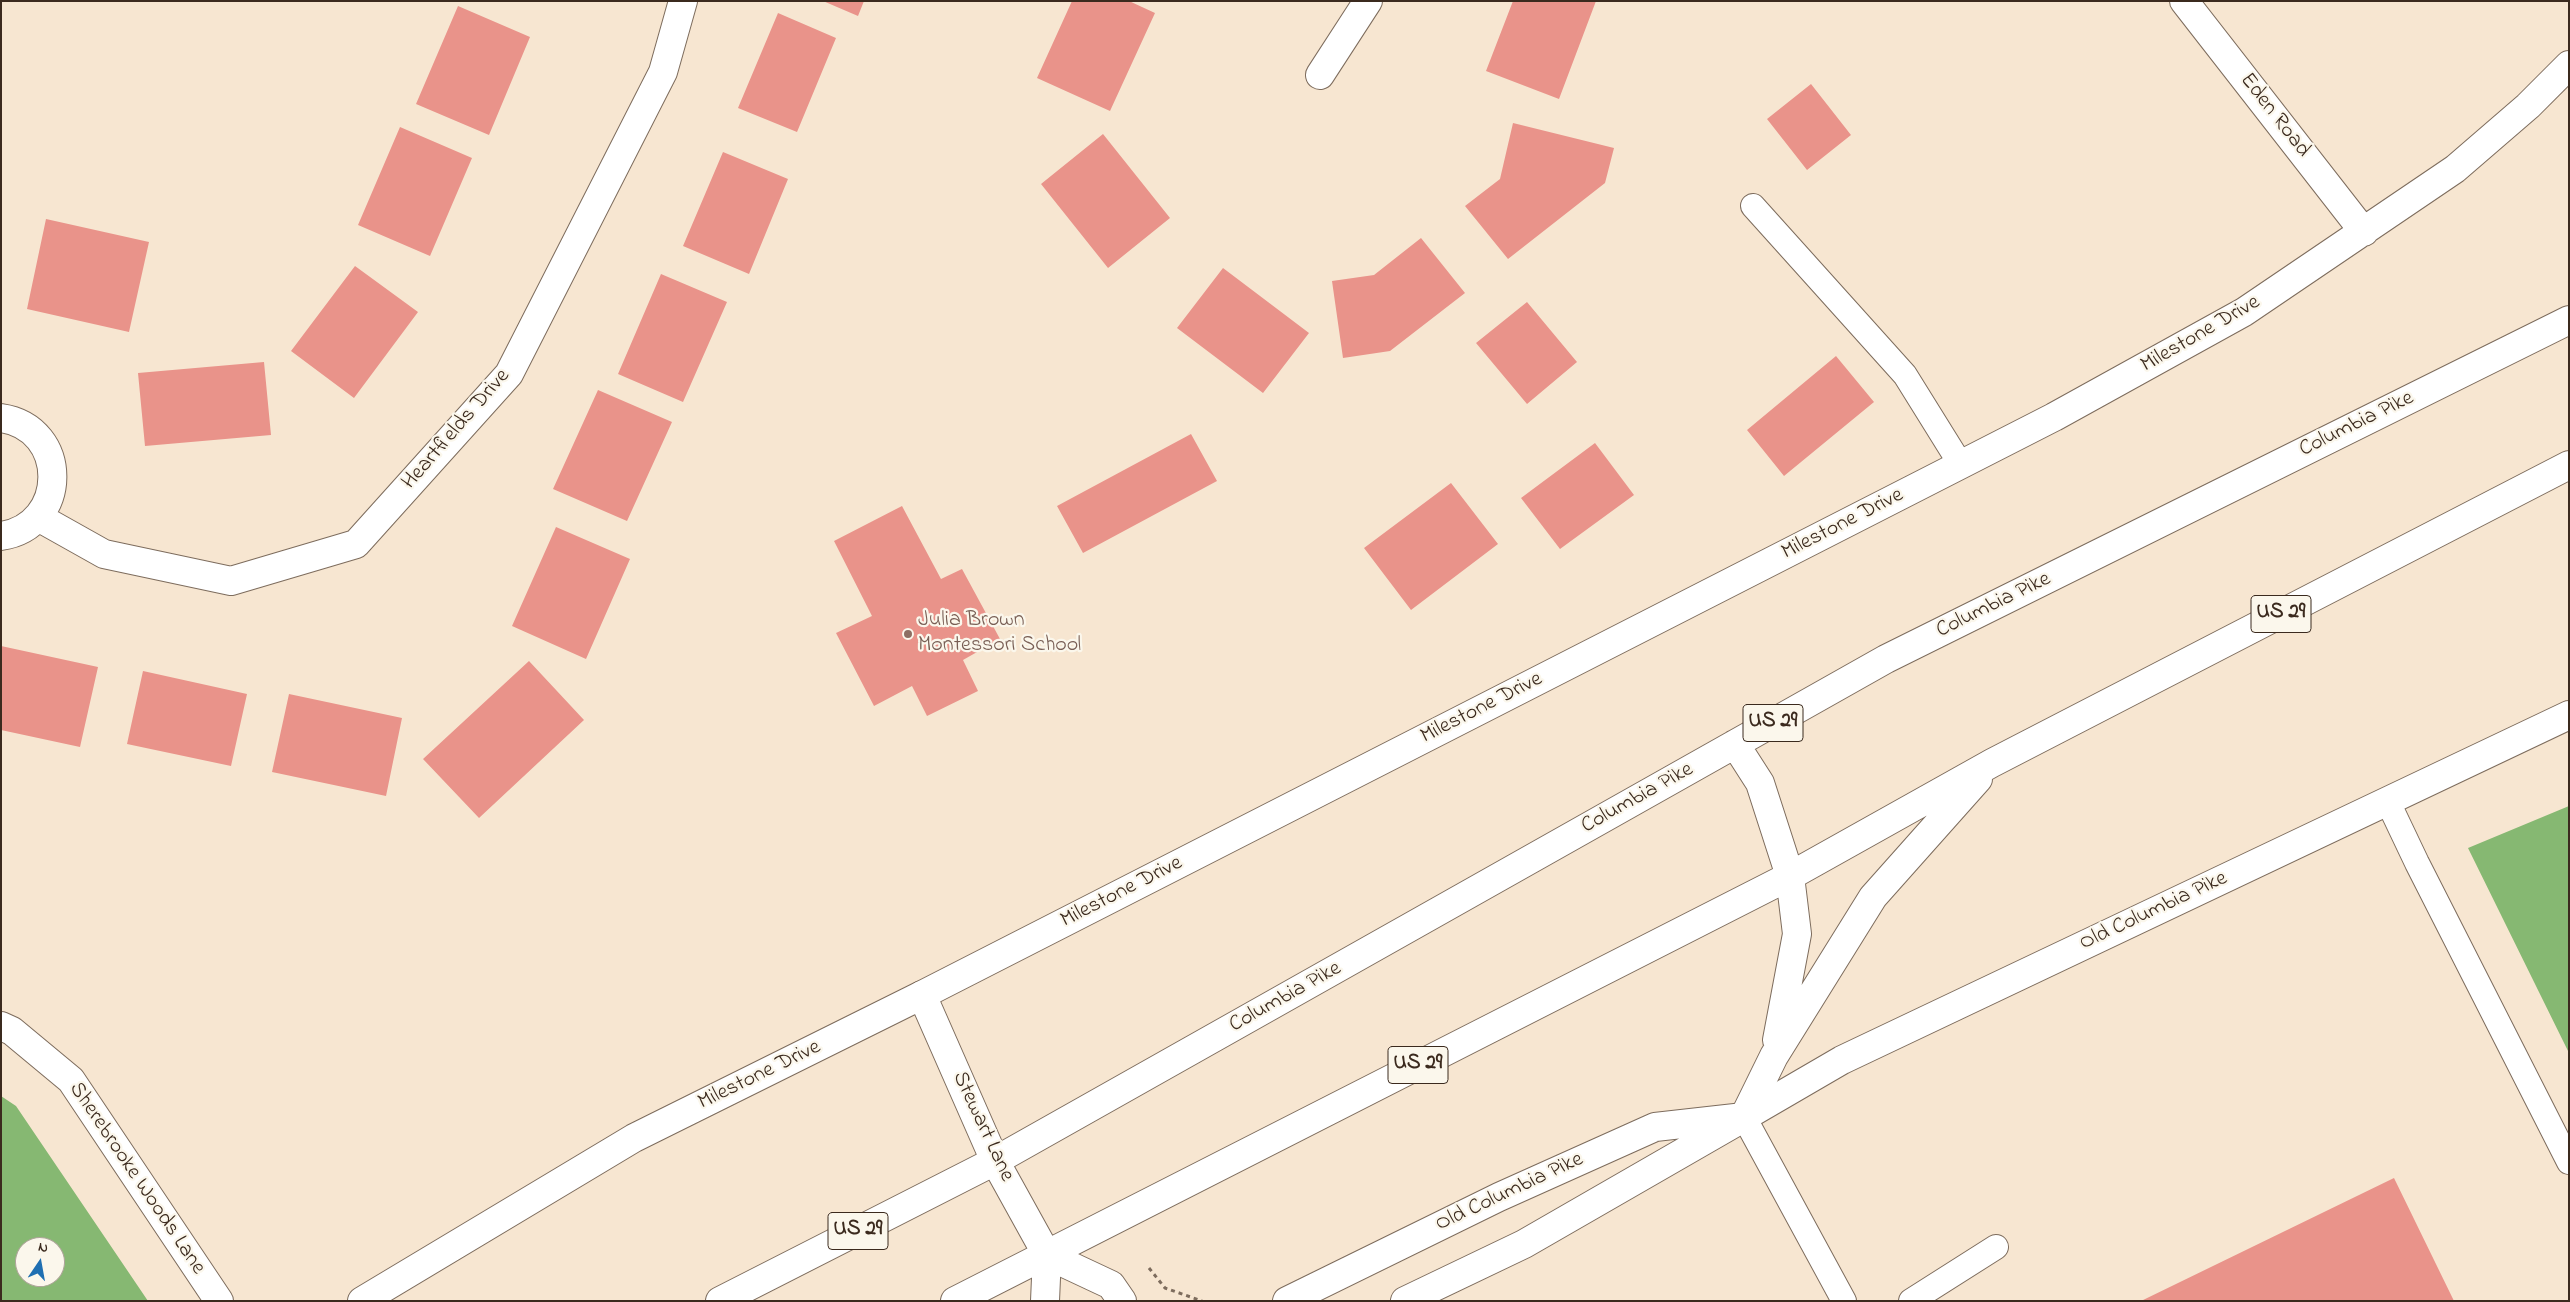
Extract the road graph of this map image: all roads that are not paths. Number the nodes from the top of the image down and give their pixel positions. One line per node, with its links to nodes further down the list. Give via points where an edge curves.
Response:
1 (683, 1): 12 (main road, Heartfields Drive, via 664,72 509,374 356,544 231,581 104,554)
2 (1368, 1): 5 (main road)
3 (2184, 1): 7 (main road, Eden Road)
4 (2569, 65): 7 (main road, Milestone Drive, via 2528,106 2455,169)
5 (1320, 75)
6 (1752, 206): 10 (lane, via 1905,375)
7 (2364, 232): 10 (main road, Milestone Drive, via 2244,312)
8 (2569, 320): 15 (main road, Columbia Pike / US 29, via 1886,659)
9 (1, 418): 12 (main road, via 30,429 44,443 52,462 53,482)
10 (1961, 465): 19 (main road, Milestone Drive)
11 (2569, 465): 16 (main road, US 29)
12 (38, 517): 13 (main road, via 22,529)
13 (1, 536)
14 (2569, 715): 17 (main road, Old Columbia Pike)
15 (1735, 744): 18 (main road, via 1760,783); 23 (main road, Columbia Pike / US 29)
16 (1992, 763): 18 (main road, US 29); 21 (main road, via 1873,897)
17 (2388, 802): 22 (main road, Old Columbia Pike, via 1842,1060); 24 (lane)
18 (1790, 876): 21 (main road, via 1797,934); 26 (main road, US 29)
19 (922, 995): 23 (main road, Stewart Lane); 28 (main road, Milestone Drive, via 634,1138)
20 (1, 1026): 27 (main road, Sherebrooke Woods Lane, via 12,1031 70,1080)
21 (1774, 1056): 22 (main road)
22 (1744, 1117): 33 (main road, Old Columbia Pike, via 1655,1126 1499,1197); 34 (main road, Old Columbia Pike, via 1539,1236); 35 (lane)
23 (995, 1161): 26 (main road, Stewart Lane); 29 (main road, Columbia Pike / US 29)
24 (2569, 1162)
25 (1996, 1247): 36 (lane)
26 (1047, 1255): 30 (main road, US 29); 31 (main road); 32 (main road, via 1111,1285)
27 (219, 1301)
28 (362, 1301)
29 (720, 1301)
30 (956, 1301)
31 (1045, 1301)
32 (1122, 1301)
33 (1287, 1301)
34 (1405, 1301)
35 (1844, 1301)
36 (1911, 1301)

